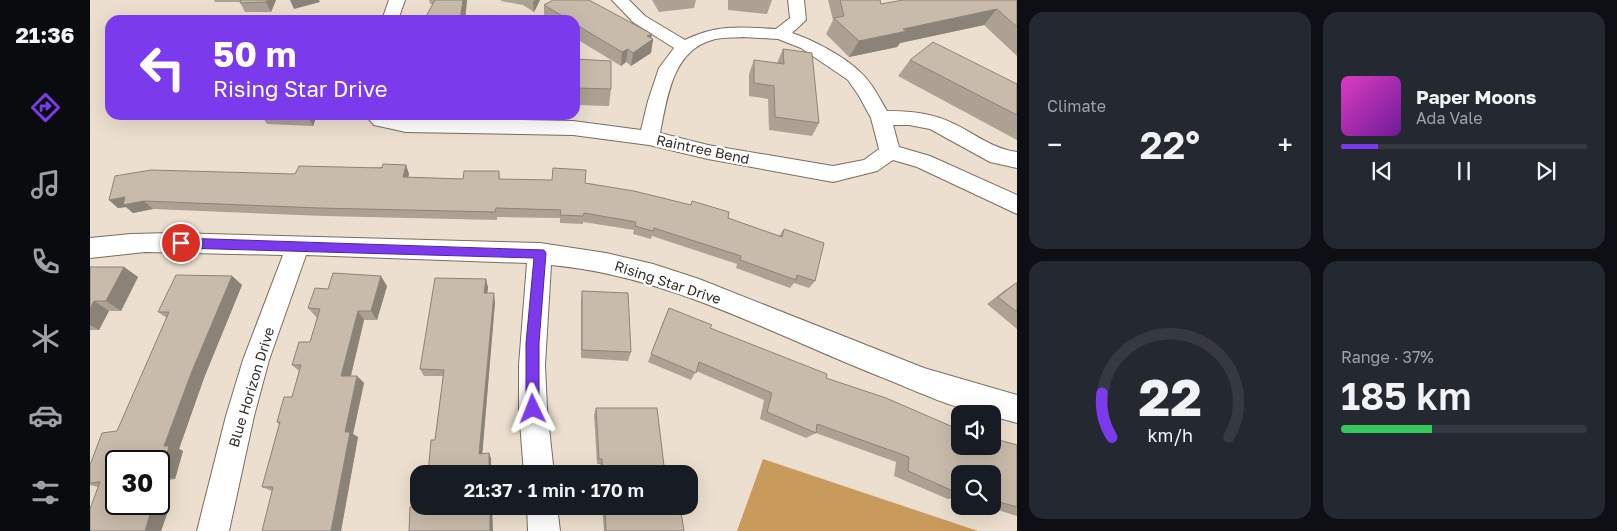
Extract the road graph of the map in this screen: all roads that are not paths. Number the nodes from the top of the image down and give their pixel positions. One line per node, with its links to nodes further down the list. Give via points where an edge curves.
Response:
1 (397, 0): 4 (street)
2 (620, 0): 6 (street, via 640,19)
3 (796, 0): 5 (street, via 798,20)
4 (392, 15)
5 (780, 34): 6 (street, via 743,32 708,35); 7 (street, via 807,44 854,76)
6 (684, 47): 9 (street, via 668,68)
7 (881, 118): 10 (street); 11 (street, via 909,118 935,123 997,157)
8 (381, 120): 9 (street, Raintree Bend, via 406,125 573,128)
9 (649, 138): 10 (street, Raintree Bend, via 833,174 870,166)
10 (890, 152): 12 (street, via 923,161)
11 (1017, 160)
12 (1017, 204)
13 (298, 246): 14 (street, Rising Star Drive, via 142,242); 15 (street, Rising Star Drive); 19 (street, Blue Horizon Drive, via 256,360)
14 (90, 248)
15 (540, 253): 16 (street, Rising Star Drive, via 607,262 667,278 914,377); 17 (street, via 532,365)
16 (1017, 409)
17 (538, 465)
18 (543, 515): 20 (street)
19 (213, 531)
20 (544, 531)

